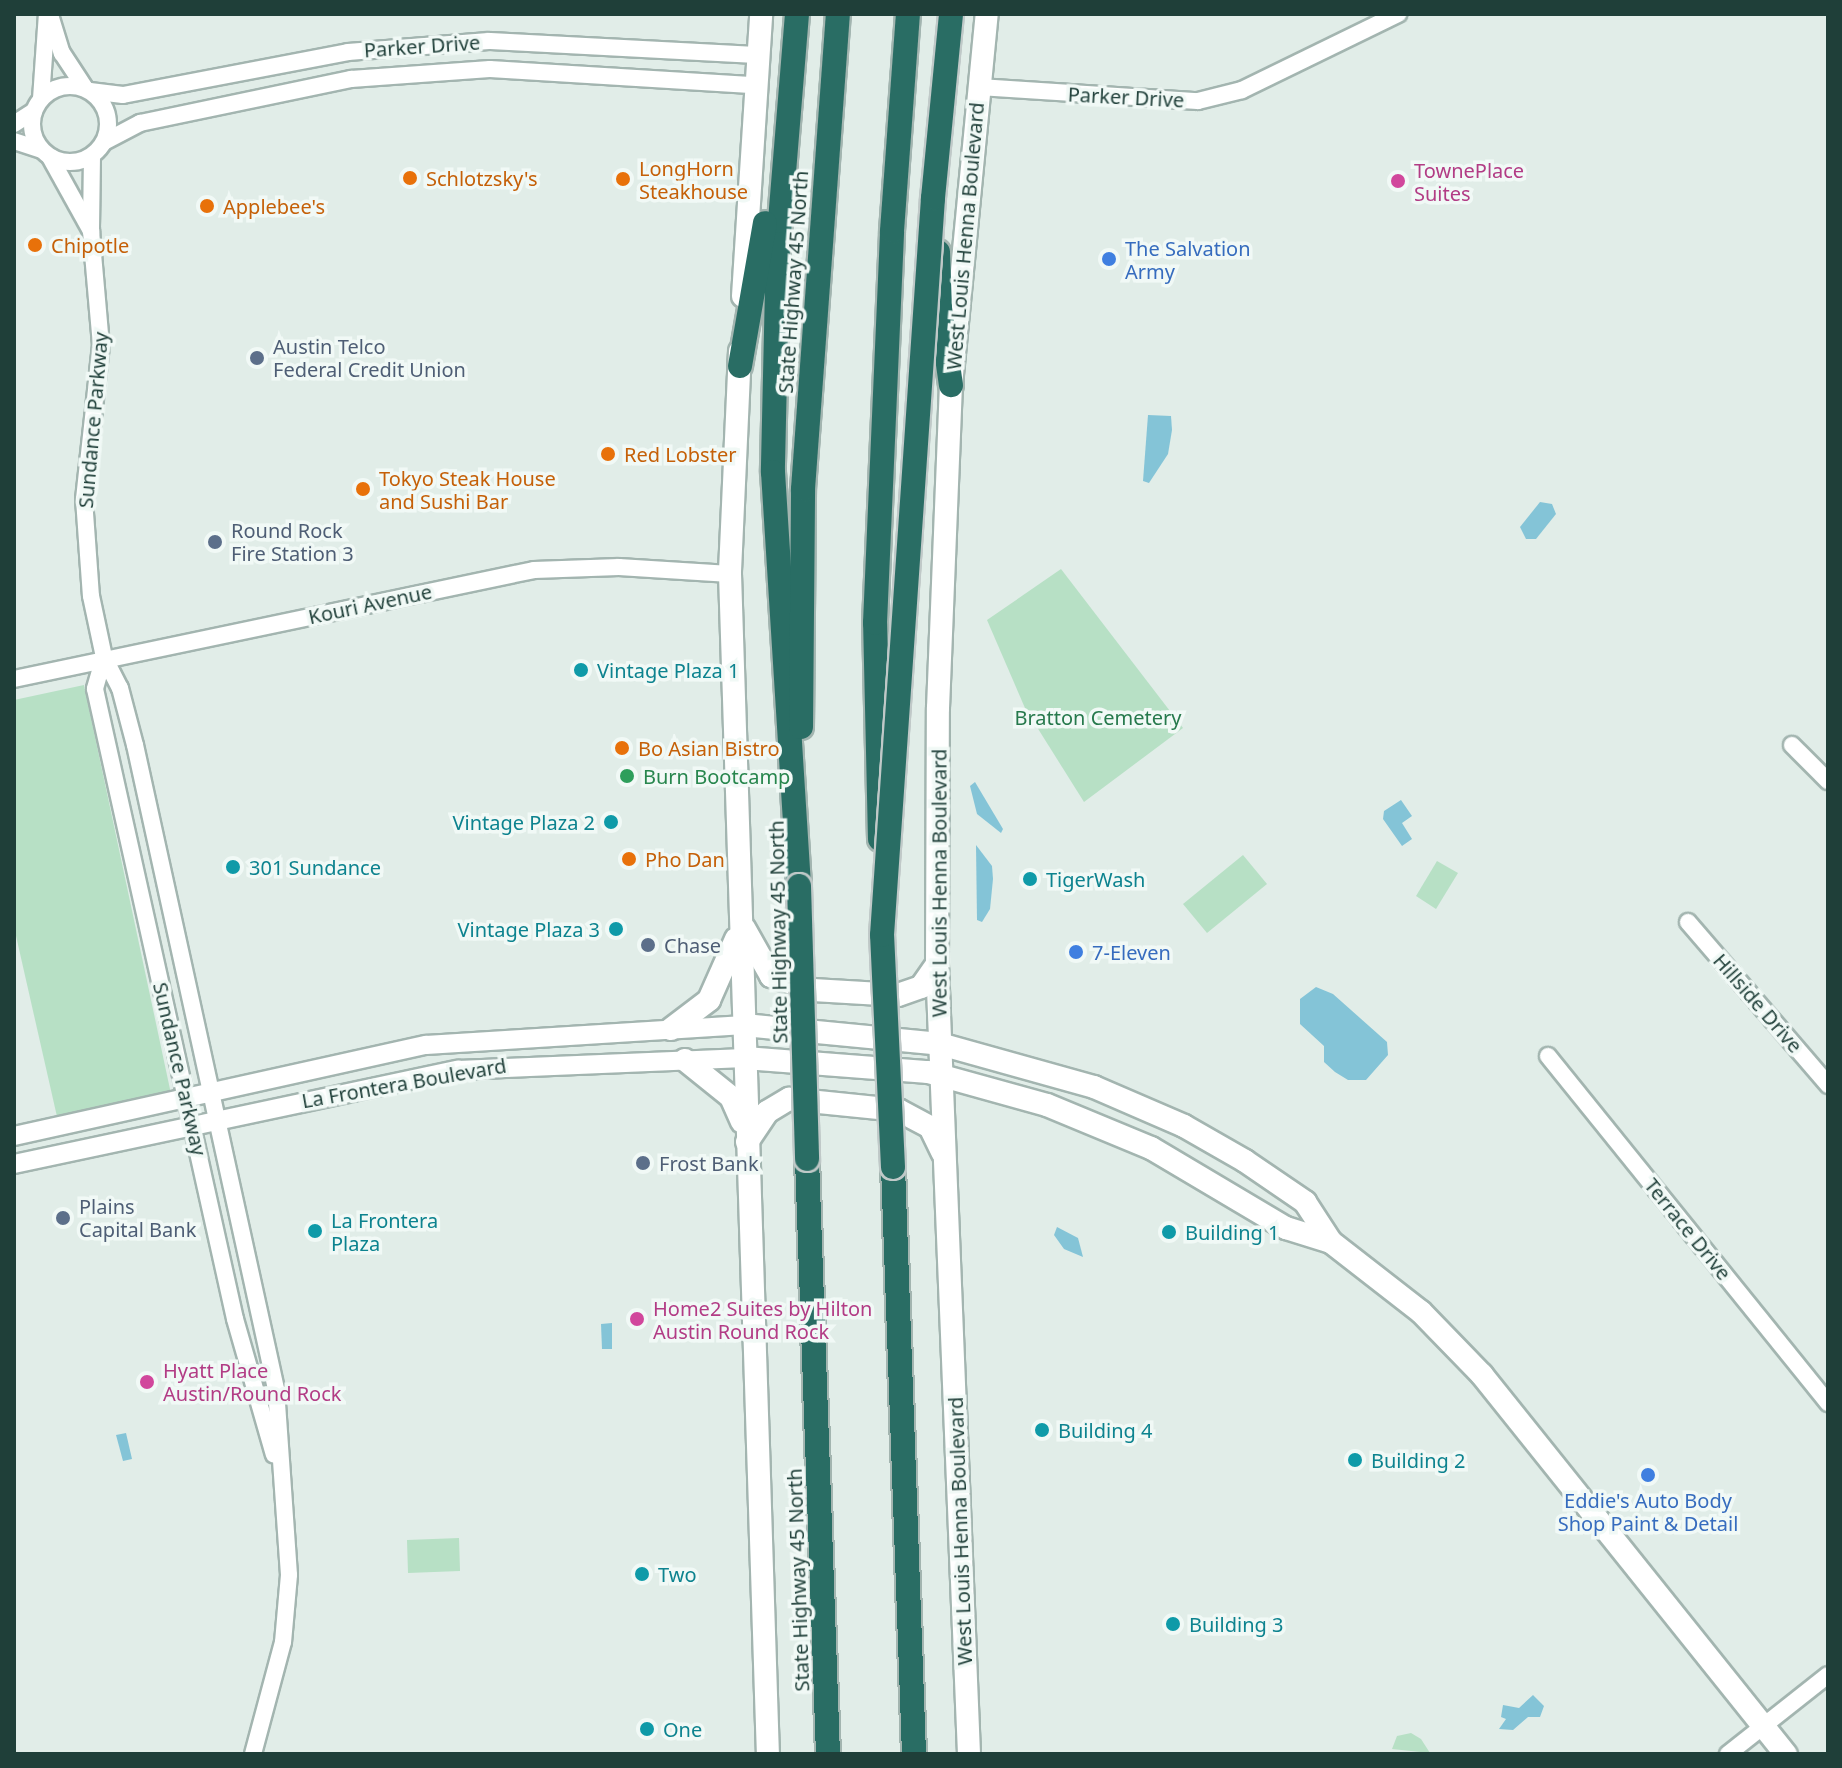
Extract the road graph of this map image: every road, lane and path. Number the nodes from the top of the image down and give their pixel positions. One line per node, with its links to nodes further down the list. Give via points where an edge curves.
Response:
1 (48, 14): 16 (street, via 62,53); 18 (street)
2 (761, 14): 11 (main road)
3 (795, 14): 25 (highway); 32 (highway, via 776,272 773,472)
4 (838, 14): 32 (highway, State Highway 45 North, via 803,489)
5 (908, 14): 35 (highway, bridge, via 892,231 875,623)
6 (939, 14): 26 (highway, via 935,70 940,308)
7 (951, 14): 35 (highway, bridge, via 933,198)
8 (987, 14): 15 (main road, West Louis Henna Boulevard)
9 (1398, 14): 15 (street, Parker Drive, via 1242,90 1198,101)
10 (489, 41): 11 (street, Parker Drive); 12 (street, Parker Drive, via 348,52); 13 (street)
11 (758, 55): 14 (main road)
12 (256, 69): 16 (street, Parker Drive, via 123,95); 17 (street)
13 (490, 69): 14 (street, Parker Drive); 17 (street, Parker Drive, via 351,79)
14 (755, 85): 25 (main road)
15 (979, 87): 26 (main road, West Louis Henna Boulevard)
16 (88, 90): 18 (street, via 61,86); 21 (street, via 107,111)
17 (262, 96): 21 (street, Parker Drive, via 140,123)
18 (37, 105): 19 (street); 22 (street, via 31,125)
19 (14, 124)
20 (14, 141): 22 (street)
21 (104, 142): 23 (street)
22 (46, 154): 23 (street, via 71,163); 24 (street, Sundance Parkway)
23 (92, 156): 24 (street, Sundance Parkway)
24 (91, 231): 28 (street, Sundance Parkway, via 101,345 84,499 91,596)
25 (740, 366): 27 (main road)
26 (951, 385): 36 (main road, West Louis Henna Boulevard, via 939,627)
27 (730, 574): 28 (street, Kouri Avenue, via 619,567 534,570); 34 (main road)
28 (104, 657): 29 (street, Kouri Avenue); 45 (street, Sundance Parkway, via 120,688 135,745); 46 (street, Sundance Parkway, via 95,689)
29 (14, 679)
30 (1792, 745): 31 (street)
31 (1828, 781)
32 (799, 886): 62 (highway, State Highway 45 North, bridge)
33 (1688, 922): 44 (street, Hillside Drive)
34 (742, 923): 36 (main road, via 771,976 794,986 898,995 921,987); 37 (main road); 38 (main road, via 709,1000)
35 (882, 935): 63 (highway, bridge)
36 (937, 964): 39 (main road, West Louis Henna Boulevard)
37 (744, 1025): 38 (street, La Frontera Boulevard); 39 (main road, La Frontera Boulevard); 41 (main road)
38 (671, 1029): 45 (street, La Frontera Boulevard, via 454,1041)
39 (940, 1044): 43 (main road, West Louis Henna Boulevard); 47 (main road, La Frontera Boulevard, via 1094,1087)
40 (1548, 1056): 56 (street, Terrace Drive)
41 (745, 1058): 42 (street, La Frontera Boulevard); 43 (main road, La Frontera Boulevard, via 928,1072); 51 (main road)
42 (685, 1060): 48 (street, La Frontera Boulevard, via 472,1068); 51 (main road, via 731,1097)
43 (942, 1079): 52 (main road, La Frontera Boulevard, via 1047,1105); 53 (main road, West Louis Henna Boulevard)
44 (1828, 1085)
45 (213, 1093): 46 (street, La Frontera Boulevard); 48 (street, Sundance Parkway)
46 (186, 1099): 49 (street, Sundance Parkway); 50 (street, La Frontera Boulevard)
47 (1164, 1117): 52 (main road); 55 (main road, La Frontera Boulevard, via 1245,1161 1305,1202)
48 (219, 1119): 49 (street, La Frontera Boulevard); 57 (street, Sundance Parkway, via 276,1389)
49 (192, 1124): 54 (street, La Frontera Boulevard); 57 (street, Sundance Parkway, via 235,1319)
50 (14, 1136)
51 (747, 1142): 53 (main road, via 767,1112 789,1099 898,1110 930,1127); 61 (main road)
52 (1151, 1148): 55 (main road, La Frontera Boulevard, via 1286,1228)
53 (944, 1156): 64 (main road, West Louis Henna Boulevard)
54 (14, 1164)
55 (1331, 1242): 59 (main road, via 1421,1312 1482,1375)
56 (1828, 1403)
57 (281, 1479): 60 (street, Sundance Parkway, via 289,1523 283,1642)
58 (1828, 1675): 59 (street)
59 (1764, 1726): 65 (street); 66 (main road)
60 (253, 1754)
61 (768, 1754)
62 (828, 1754)
63 (914, 1754)
64 (969, 1754)
65 (1728, 1754)
66 (1786, 1754)

